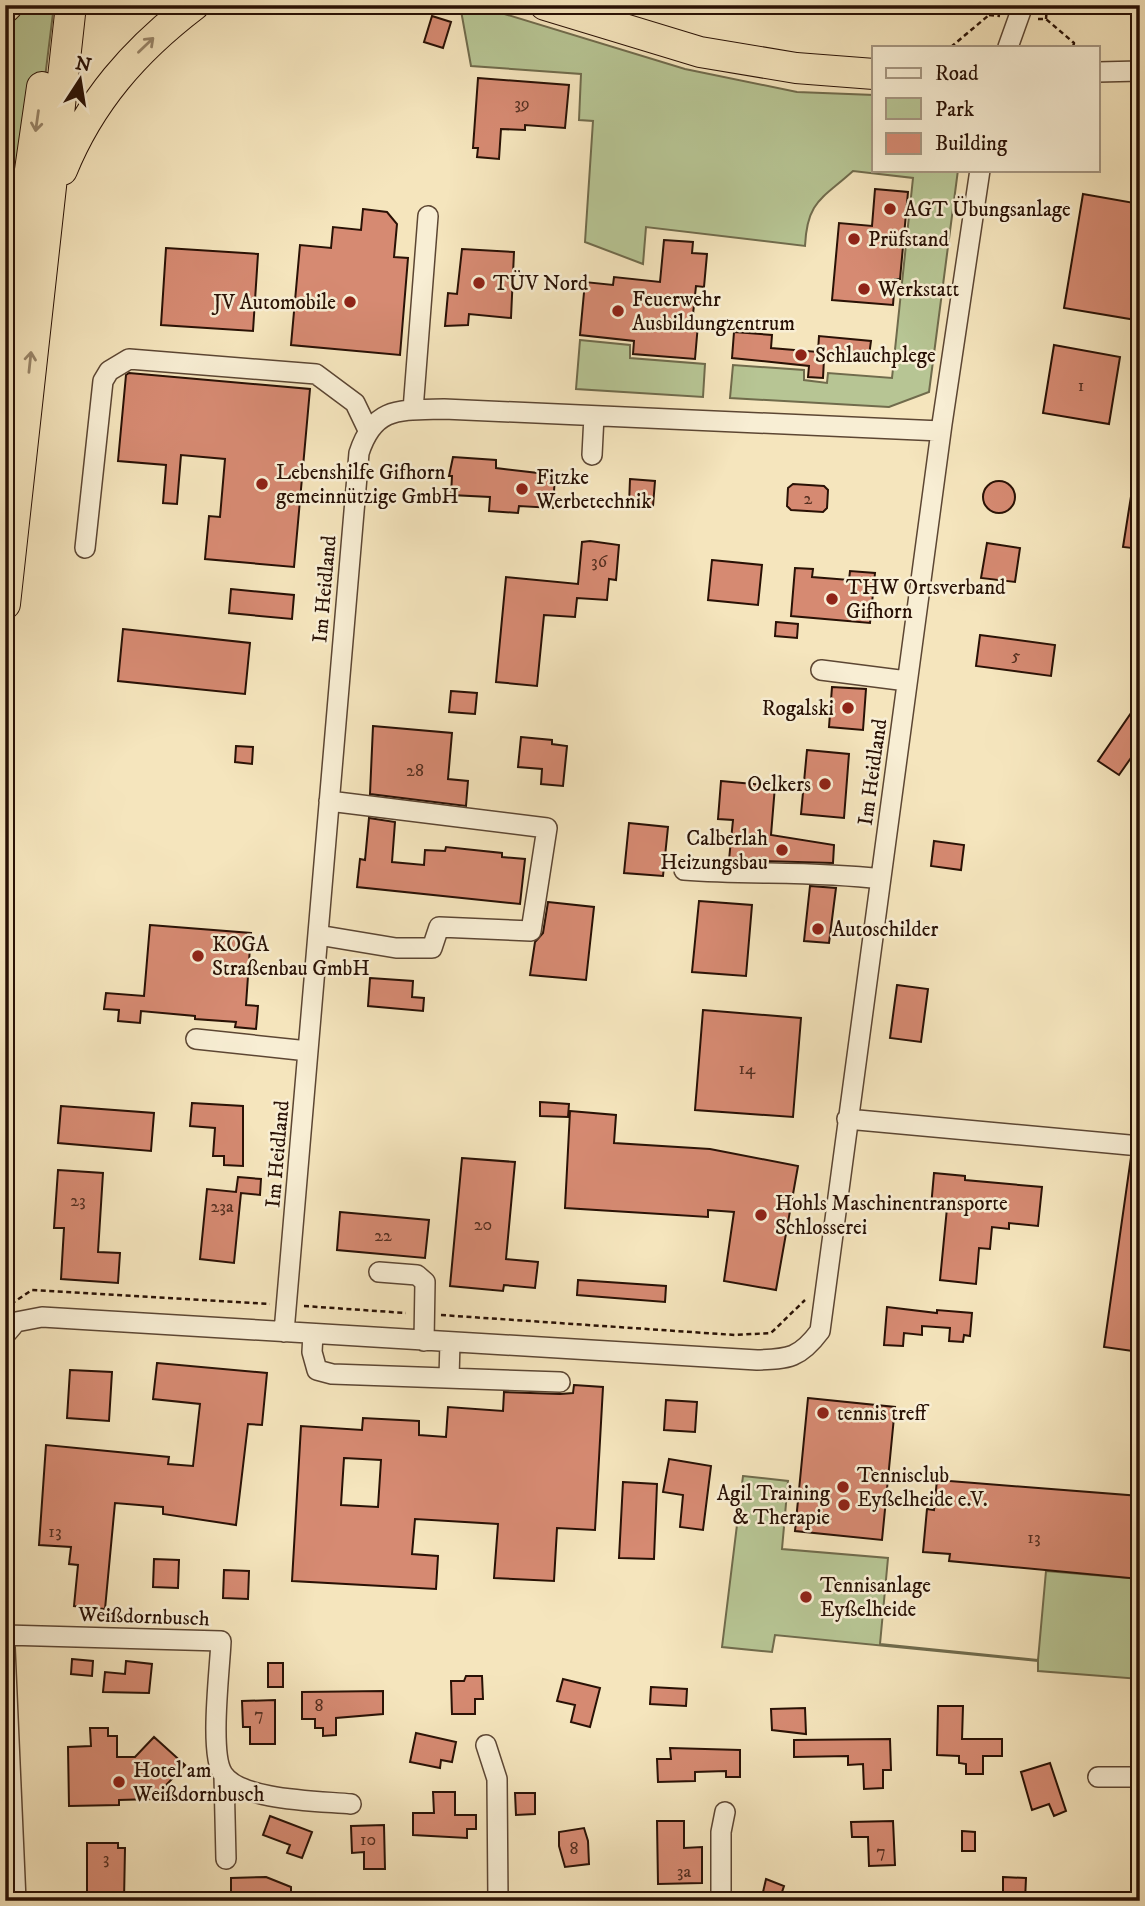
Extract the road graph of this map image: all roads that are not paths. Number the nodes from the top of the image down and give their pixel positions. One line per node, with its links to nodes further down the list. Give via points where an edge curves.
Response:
1 (53, 5): 14 (highway, one-way to 14)
2 (71, 5): 12 (highway)
3 (194, 5): 12 (highway, one-way to 3, via 76,135 110,82)
4 (545, 5): 9 (highway, via 700,52 796,68)
5 (1023, 5): 6 (street)
6 (1008, 46)
7 (1140, 71): 8 (street)
8 (1100, 72)
9 (872, 74)
10 (980, 172): 19 (street, Im Heidland)
11 (5, 190): 14 (highway)
12 (48, 206): 22 (highway, one-way to 12)
13 (428, 216): 16 (street)
14 (14, 281): 15 (highway)
15 (5, 374)
16 (413, 410): 17 (street); 18 (street, via 391,413)
17 (594, 416): 19 (street); 20 (street)
18 (367, 428): 21 (street, via 355,403 317,374 129,359 109,371 103,381); 25 (street, Im Heidland, via 359,453)
19 (942, 431): 24 (street, Im Heidland)
20 (592, 455)
21 (85, 548)
22 (5, 604)
23 (821, 670): 24 (street)
24 (907, 681): 27 (street, Im Heidland)
25 (329, 801): 28 (street, Im Heidland); 28 (street, via 547,828 530,931 439,927 432,948 396,948)
26 (684, 870): 27 (street)
27 (880, 880): 31 (street, Im Heidland)
28 (318, 935): 30 (street, Im Heidland)
29 (196, 1039): 30 (street)
30 (308, 1051): 34 (street, Im Heidland)
31 (847, 1119): 32 (street); 38 (street, Im Heidland, via 820,1331 806,1350 785,1359 757,1360)
32 (1140, 1146)
33 (380, 1272): 37 (street, via 422,1277 426,1290)
34 (284, 1332): 35 (street, Im Heidland); 36 (street, Im Heidland, via 42,1317 16,1322)
35 (313, 1334): 37 (street, Im Heidland); 39 (street, via 317,1370)
36 (5, 1335)
37 (424, 1340): 38 (street, Im Heidland)
38 (450, 1342): 39 (street)
39 (449, 1378): 40 (street)
40 (560, 1382)
41 (5, 1635): 44 (street, Weißdornbusch, via 221,1641 216,1752)
42 (5, 1648): 50 (street)
43 (486, 1745): 51 (street, via 497,1779)
44 (224, 1776): 47 (street, via 262,1795); 49 (street)
45 (1098, 1777): 46 (street)
46 (1140, 1777)
47 (352, 1804)
48 (725, 1812): 52 (street)
49 (226, 1859)
50 (16, 1901)
51 (498, 1901)
52 (721, 1901)

